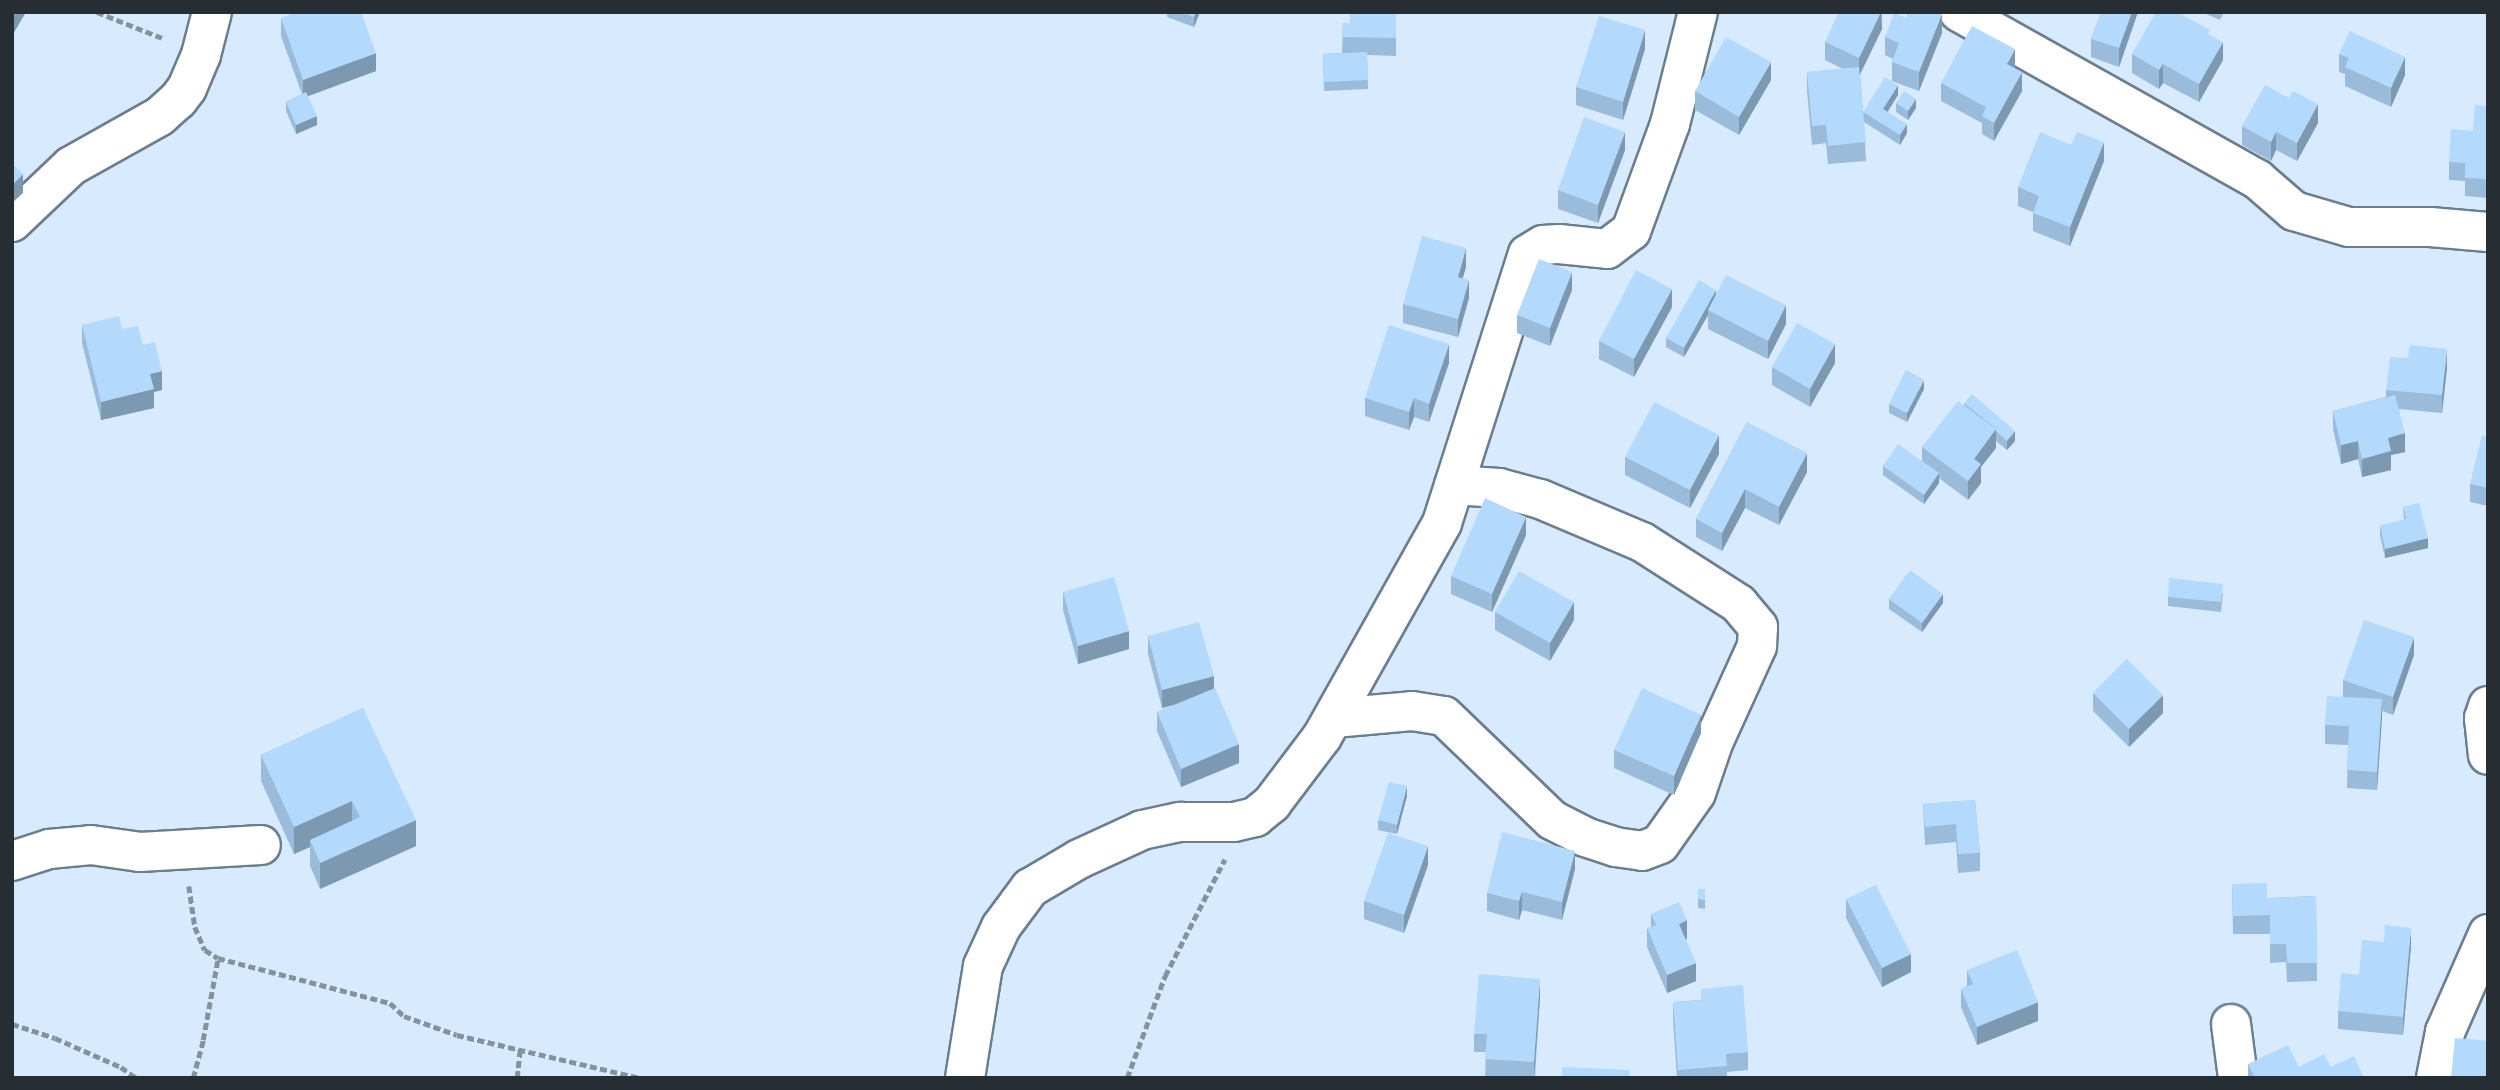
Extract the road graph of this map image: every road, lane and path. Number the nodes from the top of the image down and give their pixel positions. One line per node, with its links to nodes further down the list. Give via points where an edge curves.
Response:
1 (97, 12): 5 (path)
2 (212, 12): 5 (street)
3 (1698, 12): 8 (street, via 1670,124 1631,231 1607,249 1543,245 1528,254)
4 (1959, 12): 7 (street, via 2257,179 2294,211 2349,227)
5 (201, 55): 6 (street, via 187,88 160,116 71,166)
6 (12, 222)
7 (2488, 232)
8 (1454, 485): 10 (street, via 1442,523); 10 (street, via 1499,488 1540,499 1642,542 1739,604 1758,627 1757,646 1696,793 1660,845 1642,851 1615,847 1552,820 1444,716 1412,711)
9 (2488, 706): 11 (street, via 2484,718)
10 (1334, 718): 12 (street, via 1272,803 1255,817)
11 (2488, 755)
12 (1234, 822): 25 (street, via 1181,822 1142,830 1030,888 1001,927 983,966); 26 (path, via 1225,860 1165,976)
13 (261, 845): 14 (street)
14 (185, 850): 15 (street, via 140,852 91,845 49,849); 17 (path, via 195,927 205,950)
15 (12, 861)
16 (2488, 934): 28 (street, via 2445,1032)
17 (218, 958): 20 (path, via 390,1003 404,1016 427,1026); 22 (path)
18 (12, 1024): 21 (path, via 66,1042)
19 (2231, 1024): 27 (street)
20 (520, 1048): 23 (path); 24 (path)
21 (136, 1078)
22 (193, 1078)
23 (517, 1078)
24 (641, 1078)
25 (964, 1078)
26 (1127, 1078)
27 (2238, 1078)
28 (2436, 1078)

